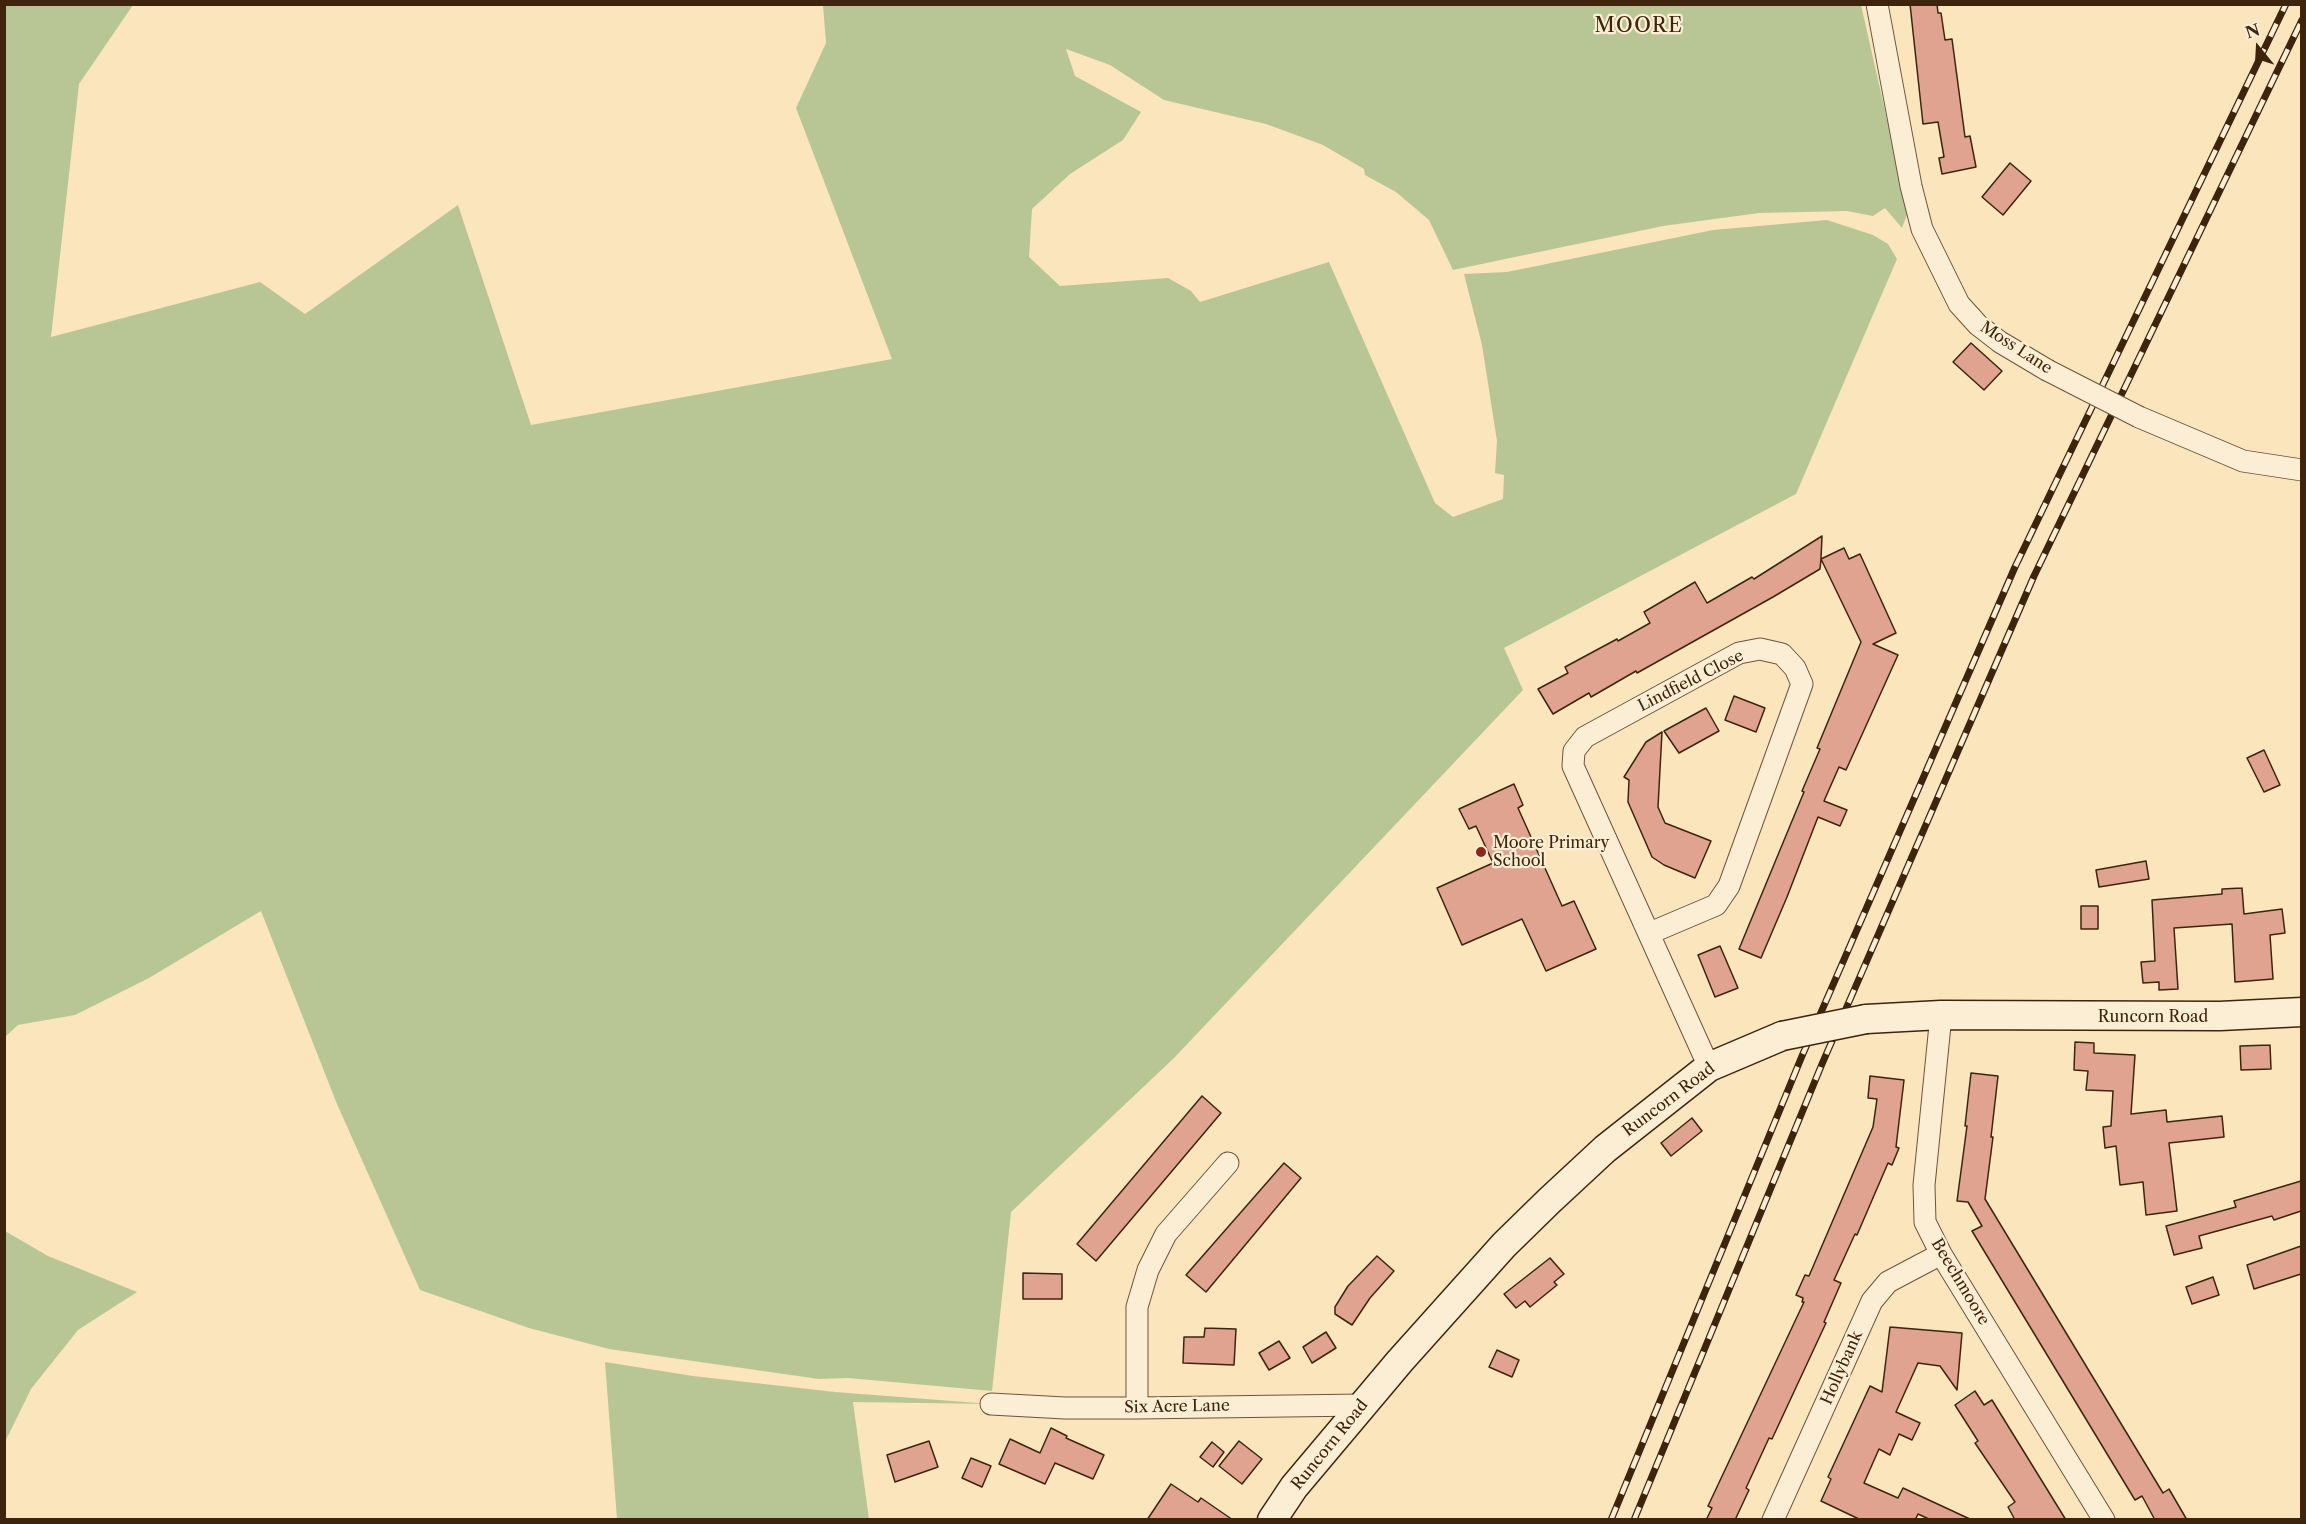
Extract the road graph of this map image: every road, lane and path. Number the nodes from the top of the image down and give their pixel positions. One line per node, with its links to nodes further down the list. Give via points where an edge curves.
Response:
1 (1877, 4): 2 (street, Moss Lane, bridge, via 1922,229 1959,304 1985,330 2047,370 2139,417 2242,461)
2 (2301, 470)
3 (1650, 933): 3 (street, Lindfield Close, via 1573,766 1574,751 1585,737 1739,653 1761,649 1782,654 1795,668 1802,684 1729,886 1716,905); 6 (street, Lindfield Close)
4 (2301, 1012): 5 (street, Runcorn Road, via 2220,1016)
5 (1941, 1015): 6 (street, Runcorn Road, bridge, via 1866,1019 1782,1036); 8 (street, Beechmoore, via 1924,1185 1925,1222)
6 (1708, 1067): 10 (street, Runcorn Road, via 1605,1149 1504,1245)
7 (1228, 1163): 11 (street, via 1166,1234 1148,1270 1137,1307)
8 (1941, 1254): 12 (street, Hollybank, via 1888,1282 1872,1300); 14 (street, Beechmoore)
9 (991, 1404): 11 (street, Six Acre Lane)
10 (1363, 1405): 11 (street, Six Acre Lane); 13 (street, Runcorn Road, via 1294,1487)
11 (1137, 1408)
12 (1780, 1517)
13 (1272, 1520)
14 (2104, 1520)

